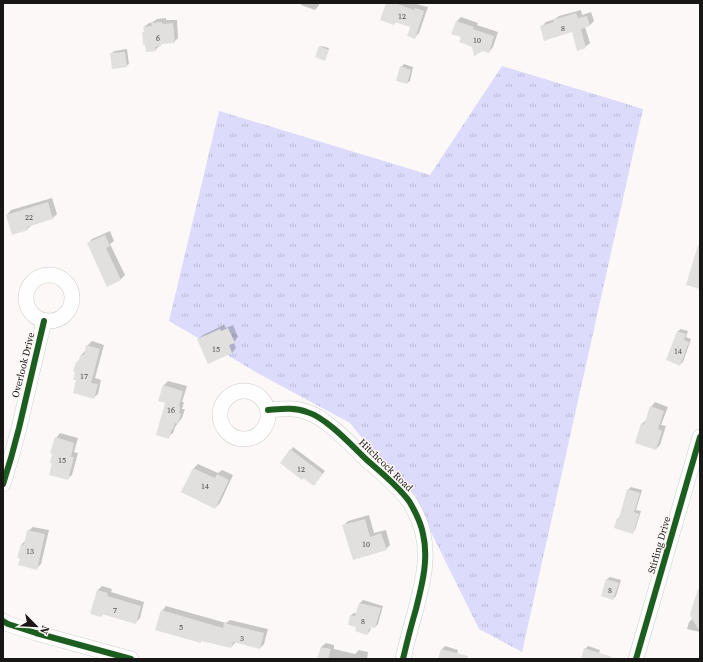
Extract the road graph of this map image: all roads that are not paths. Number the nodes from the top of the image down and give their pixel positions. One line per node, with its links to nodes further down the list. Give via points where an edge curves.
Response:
1 (44, 321): 4 (street, Overlook Drive)
2 (268, 410): 7 (street, Hitchcock Road, via 299,410 326,422 396,486 418,517 424,535 426,556 420,592)
3 (700, 437): 8 (street, Stirling Drive)
4 (3, 484)
5 (3, 621): 6 (street, via 36,634)
6 (131, 659)
7 (402, 659)
8 (636, 659)

